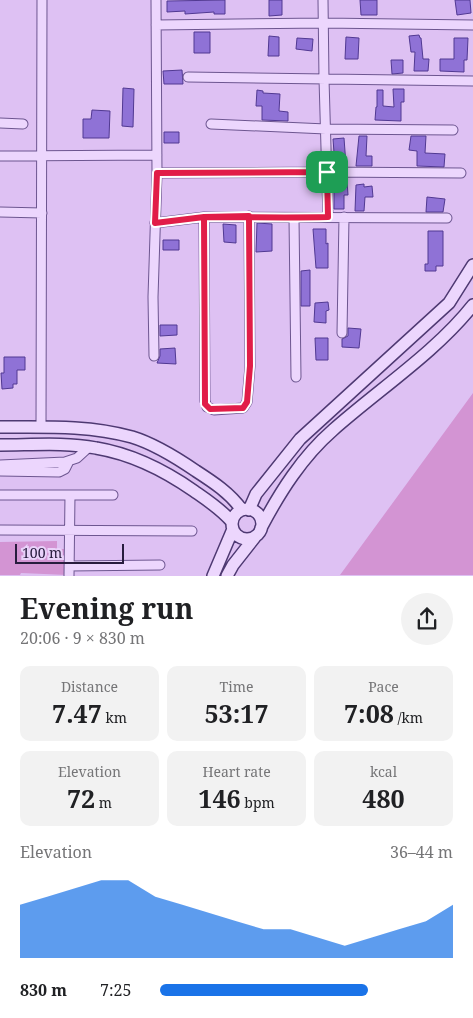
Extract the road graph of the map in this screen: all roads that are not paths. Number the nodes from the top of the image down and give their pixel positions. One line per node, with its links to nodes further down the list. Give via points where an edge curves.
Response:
1 (42, 0): 16 (street)
2 (156, 0): 5 (street)
3 (324, 0): 4 (street)
4 (324, 23): 5 (street); 6 (street); 8 (street)
5 (156, 25): 15 (street)
6 (473, 25)
7 (188, 77): 8 (street)
8 (324, 79): 9 (street); 13 (street)
9 (473, 81)
10 (0, 123): 11 (street)
11 (23, 124)
12 (211, 124): 13 (street)
13 (326, 129): 14 (street); 18 (street)
14 (453, 130)
15 (156, 154): 16 (street); 19 (street)
16 (42, 155): 17 (street); 22 (street)
17 (0, 156)
18 (327, 172): 19 (street); 20 (street); 25 (street)
19 (157, 173): 29 (street)
20 (462, 173)
21 (0, 212): 22 (street)
22 (42, 213): 36 (street)
23 (249, 216): 24 (street); 24 (street, via 250,366 247,402 243,408 214,410 207,407 205,401); 27 (street)
24 (204, 217): 29 (street)
25 (328, 217): 26 (street); 27 (street)
26 (344, 217): 28 (street); 32 (street)
27 (294, 218): 34 (street)
28 (447, 218)
29 (155, 223): 33 (street)
30 (473, 264): 45 (street, via 449,303 300,439)
31 (473, 305): 50 (street, via 439,340 312,450)
32 (342, 333)
33 (154, 356)
34 (296, 377)
35 (0, 427): 36 (street)
36 (41, 427): 45 (street, via 96,430 134,438 184,463 218,486)
37 (0, 445): 38 (street)
38 (89, 447): 39 (street); 46 (street, via 123,454 155,467 217,508)
39 (69, 461): 40 (street); 41 (street, via 59,472)
40 (0, 465)
41 (0, 472)
42 (0, 495): 43 (street)
43 (70, 495): 44 (street); 48 (street)
44 (113, 495)
45 (245, 510): 46 (street, via 236,514); 50 (street, via 260,517)
46 (232, 526): 50 (street, via 236,535 242,538 249,539); 53 (street)
47 (0, 530): 48 (street)
48 (69, 530): 49 (street); 52 (street)
49 (192, 531)
50 (258, 533): 54 (street)
51 (160, 565): 52 (street)
52 (69, 571)
53 (213, 576)
54 (227, 576)

